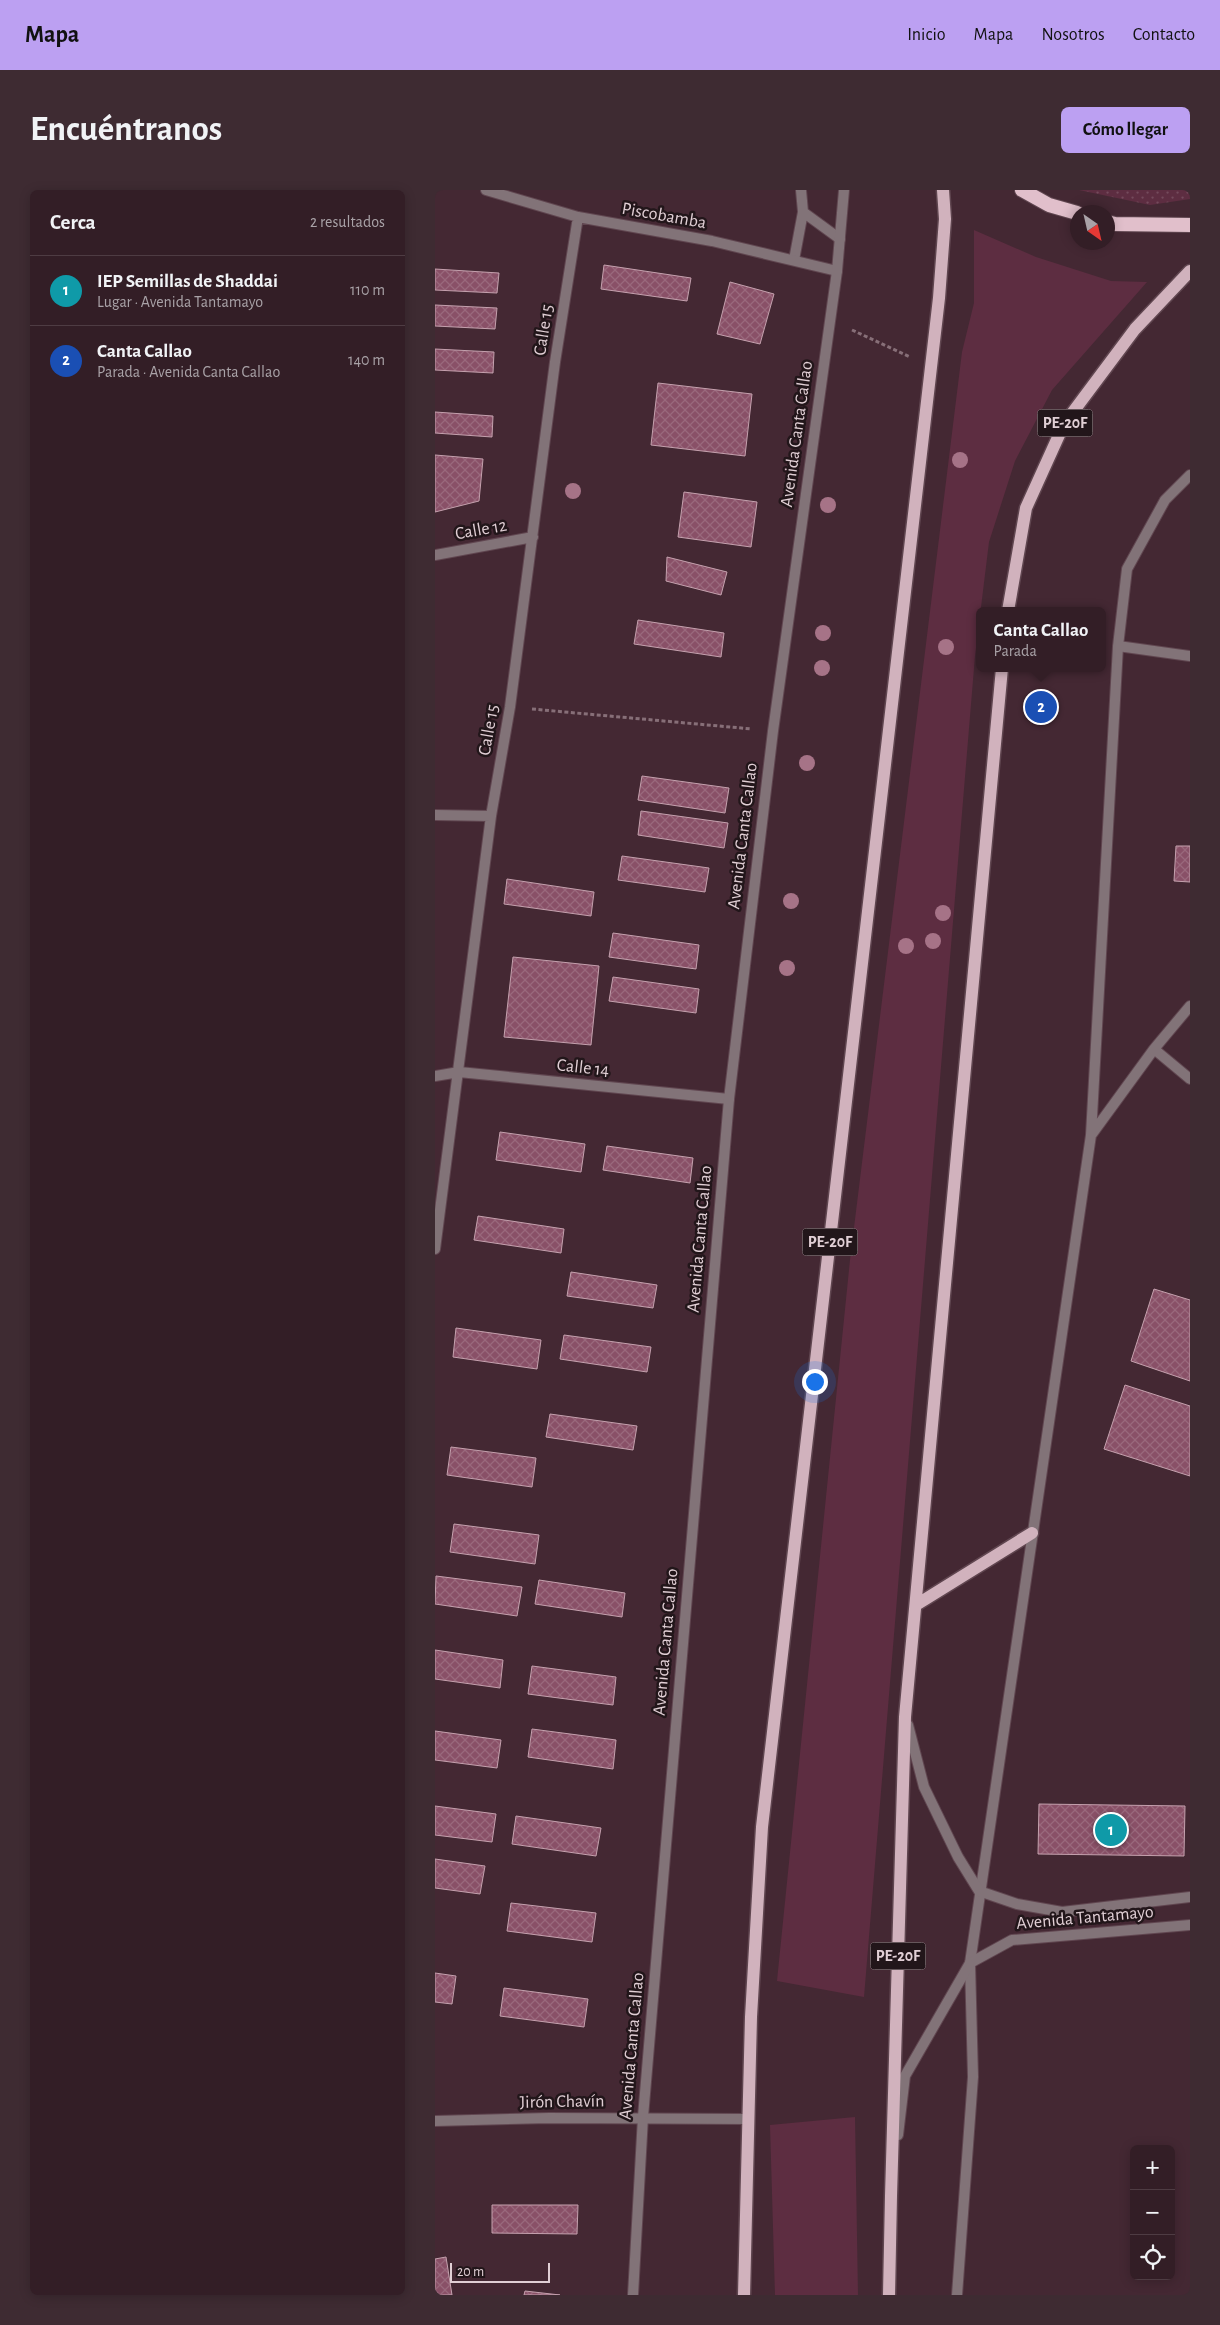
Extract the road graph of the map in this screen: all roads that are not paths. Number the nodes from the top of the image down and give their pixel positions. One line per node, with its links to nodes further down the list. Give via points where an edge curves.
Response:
1 (486, 190): 8 (street, Piscobamba)
2 (801, 190): 7 (street)
3 (844, 190): 11 (street, Avenida Canta Callao)
4 (943, 190): 40 (main road, PE-20F, via 945,219 939,298 762,1826 751,2016)
5 (1022, 190): 6 (highway, via 1049,205)
6 (1070, 211)
7 (803, 212): 11 (street); 12 (street)
8 (578, 218): 12 (street, Piscobamba, via 712,241); 16 (street, Calle 15, via 555,362)
9 (1115, 224): 10 (highway)
10 (1190, 225)
11 (839, 240): 13 (street, Avenida Canta Callao)
12 (794, 260): 13 (street, Piscobamba)
13 (837, 271): 29 (street, Avenida Canta Callao, via 773,731)
14 (1190, 271): 18 (main road, PE-20F, via 1135,329 1064,424 1026,508)
15 (1190, 475): 19 (street, via 1165,500 1127,569)
16 (533, 537): 17 (street, Calle 12); 23 (street, Calle 15, via 510,707)
17 (435, 555)
18 (1008, 607)
19 (1118, 646): 20 (street); 30 (street)
20 (1190, 656)
21 (1002, 672): 33 (main road, PE-20F)
22 (435, 814): 23 (street)
23 (491, 816): 26 (street, Calle 15)
24 (1190, 1006): 25 (street)
25 (1154, 1050): 28 (street); 30 (street)
26 (459, 1072): 27 (street, Calle 14); 29 (street, Calle 14); 31 (street, Calle 15)
27 (435, 1076)
28 (1190, 1079)
29 (729, 1098): 39 (street, Avenida Canta Callao)
30 (1091, 1135): 32 (street)
31 (435, 1249)
32 (1032, 1533): 33 (main road); 35 (street)
33 (915, 1605): 34 (main road, PE-20F)
34 (905, 1717): 35 (street, via 924,1787 958,1857); 42 (main road, PE-20F)
35 (979, 1891): 36 (street, Avenida Tantamayo, via 1017,1904 1062,1912); 38 (street)
36 (1190, 1897)
37 (1190, 1925): 38 (street, Avenida Tantamayo, via 1012,1940)
38 (970, 1963): 42 (street, via 905,2076); 46 (street, via 973,2077)
39 (643, 2117): 40 (street, Jirón Chavín); 41 (street, Jirón Chavín); 43 (street, Avenida Canta Callao)
40 (749, 2118): 44 (main road, PE-20F)
41 (435, 2120)
42 (891, 2196): 45 (main road, PE-20F)
43 (633, 2295)
44 (744, 2295)
45 (889, 2295)
46 (957, 2295)

